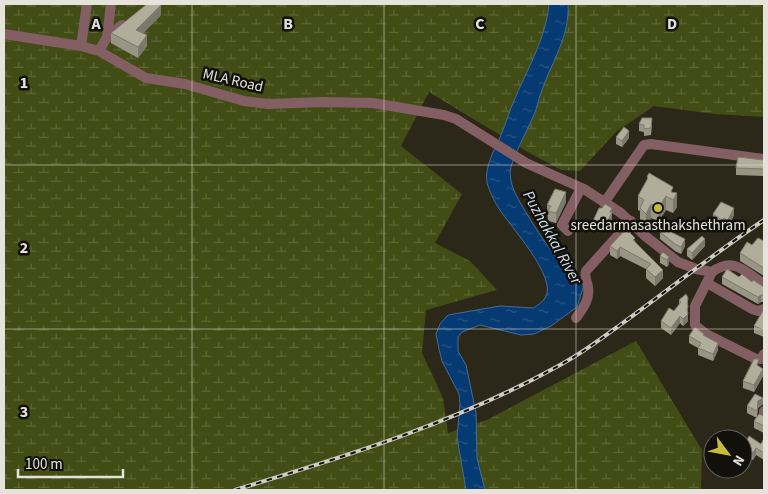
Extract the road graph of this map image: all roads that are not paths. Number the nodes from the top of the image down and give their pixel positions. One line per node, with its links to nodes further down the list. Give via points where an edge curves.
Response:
1 (87, 4): 6 (street)
2 (111, 4): 5 (street)
3 (128, 20): 5 (street)
4 (4, 34): 6 (street, MLA Road)
5 (107, 37): 7 (street)
6 (81, 46): 7 (street, MLA Road)
7 (99, 51): 9 (street, MLA Road, via 146,78 185,84 244,101 268,104 373,103 444,115 456,119 526,163)
8 (764, 159): 10 (street, via 644,145)
9 (581, 188): 10 (street, MLA Road); 12 (street, via 562,225)
10 (604, 203): 11 (street, MLA Road)
11 (630, 221): 13 (street, MLA Road, via 678,262); 17 (street, via 586,270 588,299)
12 (568, 231)
13 (712, 272): 14 (street); 15 (street, via 721,265 736,266)
14 (707, 283): 16 (street, via 752,310); 18 (street, via 695,306 695,325 711,337)
15 (764, 284)
16 (764, 309)
17 (576, 318)
18 (762, 361)
19 (764, 411): 20 (street)
20 (764, 416)

